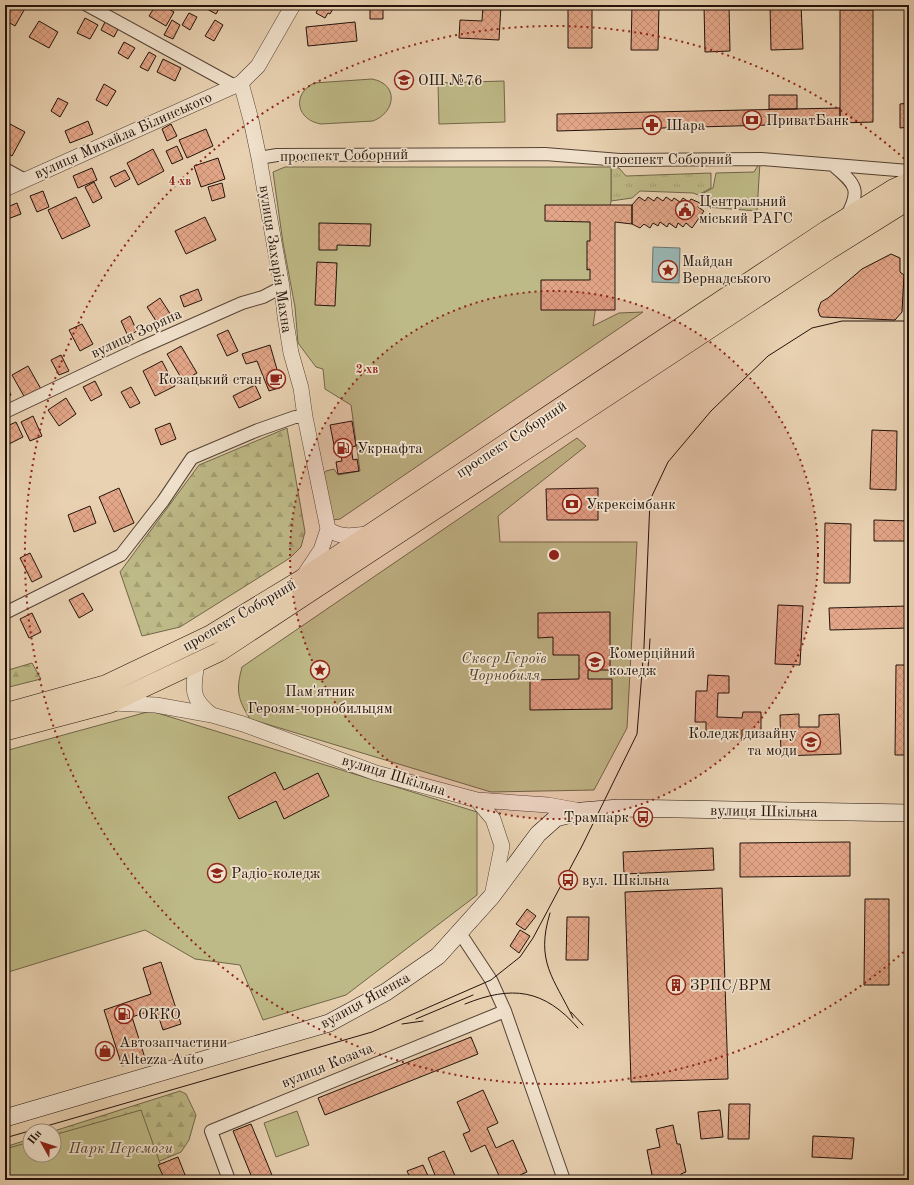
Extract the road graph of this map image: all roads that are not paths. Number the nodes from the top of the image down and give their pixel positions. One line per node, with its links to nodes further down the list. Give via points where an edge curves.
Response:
1 (87, 5): 3 (street)
2 (293, 5): 3 (street, via 258,66)
3 (237, 84): 4 (street, вулиця Захарія Махна); 8 (street, вулиця Михайла Білинського)
4 (259, 158): 5 (street, проспект Соборний, via 277,155 545,154 620,160 761,159); 13 (street, вулиця Захарія Махна)
5 (833, 166): 7 (street, проспект Соборний); 12 (street, via 851,180 855,189 853,205)
6 (5, 169): 8 (street)
7 (909, 171)
8 (25, 180): 10 (street, вулиця Михайла Білинського)
9 (909, 182): 12 (main road, проспект Соборний)
10 (5, 189)
11 (909, 200): 20 (main road, проспект Соборний, via 829,250 226,648)
12 (844, 219): 17 (main road, проспект Соборний)
13 (282, 287): 14 (street, вулиця Зоряна, via 140,348); 15 (street, вулиця Захарія Махна, via 291,353 301,388)
14 (5, 412)
15 (305, 417): 16 (street, вулиця Захарія Махна); 19 (street, via 295,417 258,430 192,458 121,555)
16 (328, 529): 17 (street, via 338,535); 18 (street, via 321,550)
17 (367, 534): 18 (main road, проспект Соборний)
18 (302, 579): 22 (main road, проспект Соборний, via 210,635 105,685)
19 (5, 613)
20 (197, 663): 21 (main road, проспект Соборний); 23 (street, вулиця Шкільна, via 194,695 200,706)
21 (111, 703): 23 (street, вулиця Шкільна, via 156,705); 24 (main road, проспект Соборний)
22 (5, 713)
23 (212, 715): 25 (street, вулиця Шкільна, via 376,773)
24 (5, 731)
25 (477, 800): 27 (street, вулиця Шкільна); 29 (street, via 493,819 502,846)
26 (619, 808): 27 (main road, вулиця Яценка); 28 (main road, вулиця Шкільна)
27 (582, 811): 29 (main road, вулиця Яценка, via 556,818 538,834)
28 (909, 813)
29 (492, 896): 30 (main road, вулиця Яценка)
30 (460, 933): 31 (street, via 491,980); 32 (main road, вулиця Яценка, via 438,956 413,974 330,1023)
31 (505, 1011): 33 (street, вулиця Козача, via 211,1130); 34 (street)
32 (5, 1118)
33 (229, 1180)
34 (564, 1180)

